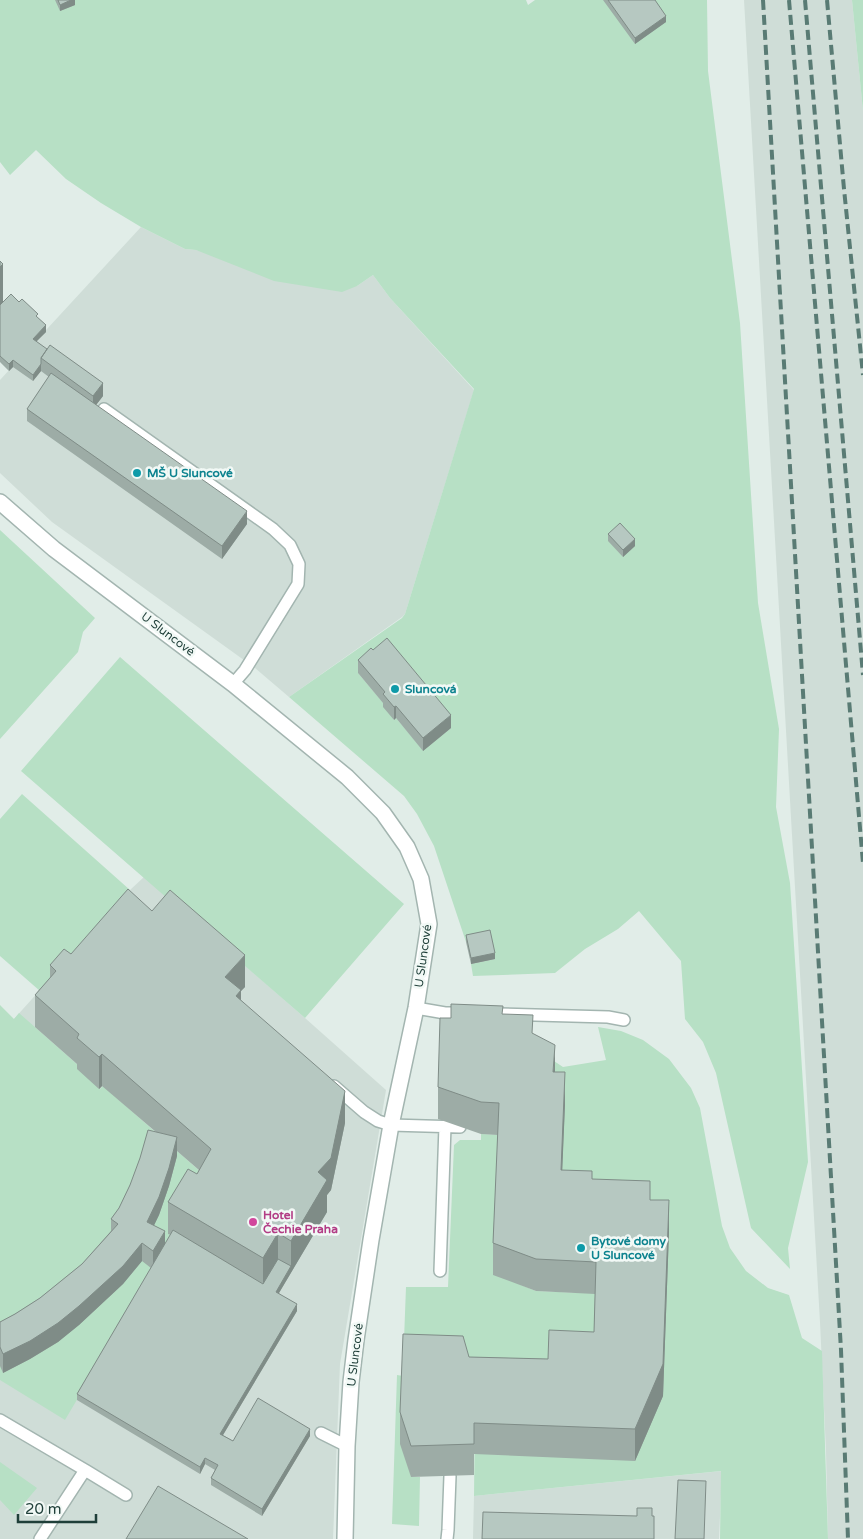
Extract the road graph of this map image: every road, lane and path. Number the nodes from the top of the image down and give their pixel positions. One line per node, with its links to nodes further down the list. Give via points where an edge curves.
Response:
1 (104, 409): 3 (lane, via 273,529 290,545 299,564 298,584)
2 (0, 502): 3 (street, U Sluncové, via 54,549)
3 (233, 684): 4 (street, U Sluncové, via 347,777 384,812 407,847 420,878 429,924)
4 (416, 1008): 5 (lane, via 445,1013); 7 (street, U Sluncové)
5 (624, 1020)
6 (327, 1079): 7 (lane, via 364,1112 378,1121)
7 (391, 1124): 8 (lane); 13 (street, U Sluncové, via 356,1340)
8 (445, 1126): 9 (lane); 10 (lane)
9 (460, 1127)
10 (440, 1271)
11 (0, 1420): 14 (lane)
12 (321, 1433): 13 (lane)
13 (347, 1446): 18 (street, U Sluncové)
14 (85, 1470): 16 (lane); 17 (lane)
15 (450, 1476): 19 (lane)
16 (126, 1495)
17 (40, 1539)
18 (345, 1539)
19 (447, 1539)

